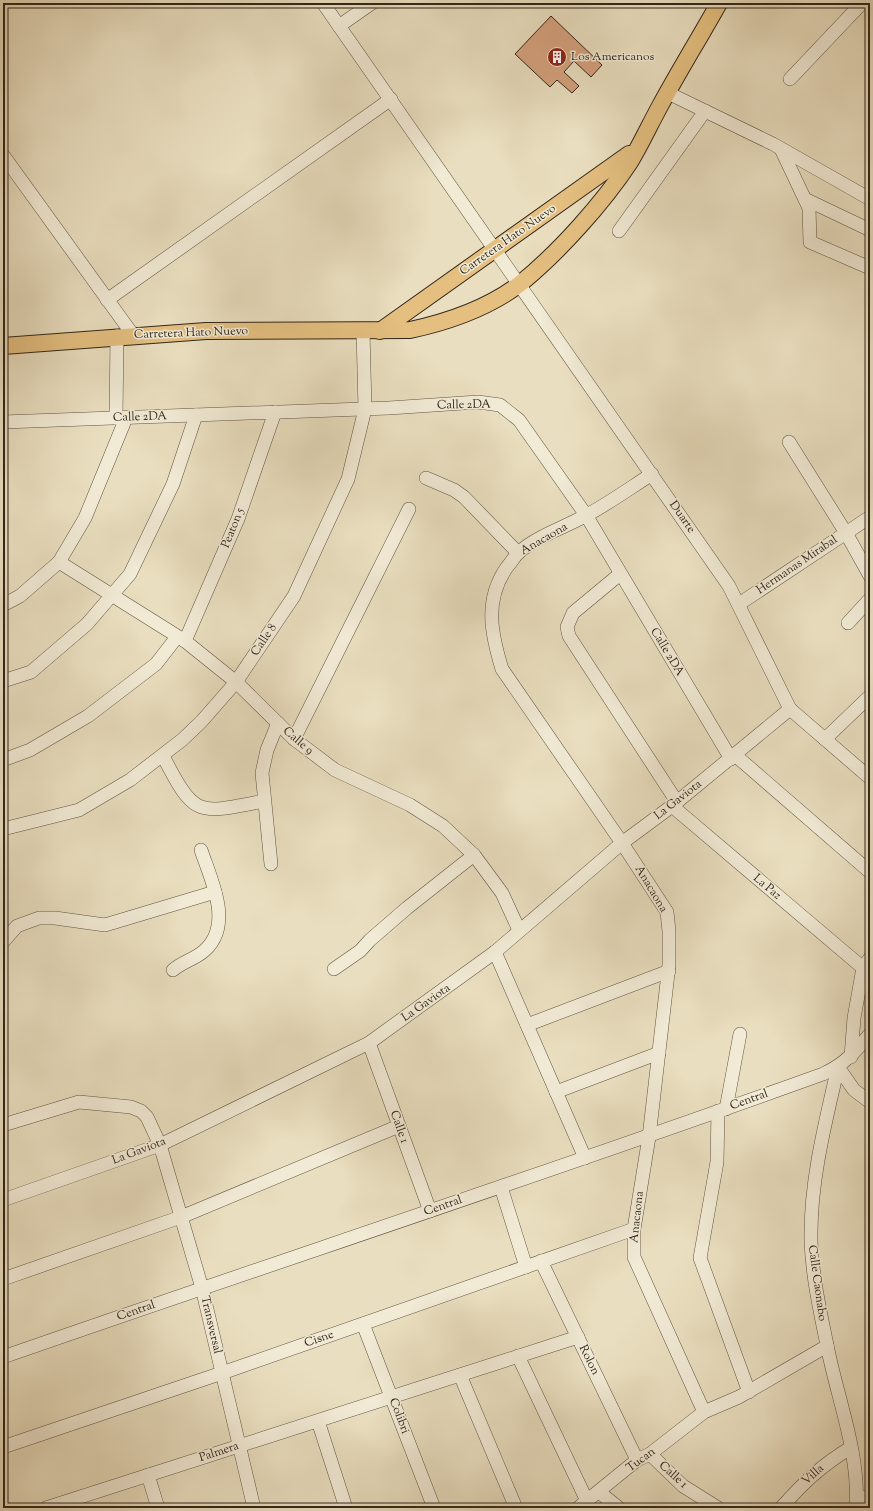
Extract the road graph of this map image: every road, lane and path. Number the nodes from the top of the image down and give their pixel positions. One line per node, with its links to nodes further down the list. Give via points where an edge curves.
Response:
1 (323, 3): 5 (street, Duarte)
2 (372, 3): 5 (street)
3 (719, 3): 7 (main road, Carretera Hato Nuevo)
4 (862, 3): 6 (street)
5 (339, 26): 8 (street, Duarte)
6 (790, 79)
7 (668, 93): 9 (street); 10 (main road, Carretera Hato Nuevo)
8 (391, 99): 17 (street, Duarte); 20 (street)
9 (705, 111): 11 (street); 16 (street)
10 (637, 149): 17 (main road, Carretera Hato Nuevo); 19 (main road, Carretera Hato Nuevo, via 592,211 546,261)
11 (781, 149): 13 (street); 14 (street)
12 (3, 155): 20 (street)
13 (805, 198): 15 (street); 18 (street, via 809,208 810,242)
14 (870, 199)
15 (870, 230)
16 (619, 231)
17 (495, 249): 19 (street, Duarte); 22 (main road, Carretera Hato Nuevo)
18 (870, 268)
19 (520, 284): 22 (main road, Carretera Hato Nuevo, via 470,311 430,326); 32 (street, Duarte)
20 (107, 300): 23 (street)
21 (363, 331): 22 (main road, Carretera Hato Nuevo); 23 (main road, Carretera Hato Nuevo, via 206,331); 26 (street, Calle 8)
22 (380, 331)
23 (133, 335): 24 (main road, Carretera Hato Nuevo)
24 (117, 336): 25 (main road, Carretera Hato Nuevo); 29 (street)
25 (3, 346)
26 (364, 409): 27 (street, Calle 2DA); 35 (street, Calle 2DA, via 478,402 500,405 519,420); 49 (street, Calle 8, via 348,479 310,563 294,596)
27 (275, 412): 28 (street, Calle 2DA); 47 (street, Peaton 5, via 238,519)
28 (196, 415): 29 (street, Calle 2DA); 42 (street, via 172,484 130,574)
29 (121, 418): 30 (street, Calle 2DA); 39 (street, via 85,518)
30 (3, 422)
31 (789, 442): 37 (street, Hermanas Mirabal)
32 (652, 474): 35 (street, Anacaona); 44 (street, Duarte)
33 (426, 478): 38 (street, via 464,497)
34 (409, 509): 53 (street)
35 (586, 515): 38 (street, Anacaona); 40 (street, Calle 2DA)
36 (870, 517): 37 (street)
37 (846, 533): 41 (street); 44 (street, Hermanas Mirabal)
38 (518, 553): 62 (street, Anacaona, via 500,577 491,601 495,646 502,669)
39 (60, 562): 42 (street, Calle 9); 45 (street, via 20,596)
40 (620, 574): 56 (street, Calle 2DA); 60 (street, La Paz, via 572,612 568,632)
41 (870, 576)
42 (112, 596): 47 (street, Calle 9); 48 (street, via 88,624 31,672)
43 (870, 599): 46 (street)
44 (739, 604): 51 (street, Duarte)
45 (3, 605)
46 (848, 623)
47 (181, 639): 49 (street, Calle 9); 57 (street, Peaton 5, via 156,664 88,716 30,750)
48 (3, 681)
49 (236, 682): 52 (street, Calle 9); 55 (street, Calle 8, via 201,722)
50 (870, 696): 54 (street)
51 (790, 709): 54 (street, Duarte); 56 (street, La Gaviota)
52 (278, 723): 53 (street, Calle 9); 59 (street, via 262,767)
53 (294, 739): 64 (street, Calle 9, via 335,770 410,805 443,826)
54 (825, 739): 58 (street, Duarte)
55 (163, 756): 59 (street, via 180,789 194,805 220,810); 61 (street, Calle 8, via 130,780 79,810)
56 (733, 757): 60 (street, La Gaviota); 66 (street, Calle 2DA)
57 (3, 760)
58 (870, 778)
59 (264, 801): 65 (street)
60 (674, 804): 62 (street, La Gaviota); 71 (street, La Paz)
61 (3, 829)
62 (622, 843): 68 (street, La Gaviota); 74 (street, Anacaona, via 667,912)
63 (201, 850): 67 (street)
64 (474, 855): 68 (street, Calle 9, via 502,893); 72 (street, via 407,908 360,951)
65 (271, 864)
66 (870, 872)
67 (215, 892): 69 (street, via 104,925 39,918 17,926); 73 (street, via 219,915 216,934 204,951)
68 (519, 930): 70 (street, La Gaviota)
69 (3, 942)
70 (495, 952): 75 (street); 78 (street, La Gaviota)
71 (866, 963): 80 (street, via 854,1018)
72 (334, 969)
73 (173, 970)
74 (669, 971): 75 (street); 79 (street, Anacaona)
75 (527, 1024): 82 (street)
76 (740, 1034): 84 (street)
77 (869, 1038): 80 (street, Central)
78 (369, 1043): 86 (street, Calle 1); 88 (street, La Gaviota)
79 (659, 1053): 82 (street); 87 (street, Anacaona)
80 (851, 1057): 81 (street, Central)
81 (838, 1067): 83 (street, via 854,1090); 84 (street, Central); 101 (street, Calle Caonabo, via 818,1155 811,1240)
82 (556, 1092): 89 (street)
83 (870, 1102)
84 (722, 1110): 87 (street, Central); 106 (street, via 717,1162 700,1258)
85 (3, 1125): 88 (street, Transversal, via 79,1102 117,1105 141,1111 147,1117)
86 (399, 1126): 92 (street, Calle 1); 93 (street)
87 (649, 1136): 89 (street, Central); 94 (street, Anacaona)
88 (160, 1145): 91 (street, La Gaviota); 93 (street, Transversal)
89 (585, 1158): 90 (street, Central)
90 (501, 1187): 92 (street, Central); 96 (street)
91 (3, 1200)
92 (430, 1211): 98 (street, Central)
93 (181, 1217): 97 (street); 98 (street, Transversal)
94 (634, 1229): 95 (street, Cisne); 108 (street, Anacaona, via 634,1257)
95 (541, 1261): 96 (street, Cisne); 100 (street, Rolon)
96 (526, 1267): 99 (street, Cisne)
97 (3, 1279)
98 (202, 1288): 103 (street, Central); 104 (street, Transversal)
99 (363, 1324): 104 (street, Cisne); 107 (street, Colibri)
100 (578, 1337): 102 (street, Palmera); 114 (street, Rolon)
101 (827, 1346): 106 (street, Tucan); 112 (street, Calle Caonabo)
102 (518, 1356): 105 (street, Palmera); 120 (street)
103 (3, 1357)
104 (222, 1373): 110 (street, Transversal); 111 (street, Cisne)
105 (460, 1375): 107 (street, Palmera); 126 (street)
106 (749, 1392): 108 (street, Tucan)
107 (392, 1398): 109 (street, Palmera); 125 (street, Colibri)
108 (704, 1412): 113 (street, Tucan)
109 (318, 1421): 110 (street, Palmera); 124 (street)
110 (239, 1446): 115 (street, Palmera); 123 (street, Transversal)
111 (3, 1447)
112 (850, 1448): 118 (street, Calle Caonabo); 129 (street, Villa, via 804,1481)
113 (650, 1454): 114 (street, Tucan); 128 (street, Calle 1, via 684,1486)
114 (637, 1460): 116 (street, Tucan)
115 (148, 1475): 119 (street, Palmera); 122 (street)
116 (599, 1492): 120 (street, Tucan); 127 (street)
117 (870, 1497): 118 (street)
118 (856, 1503)
119 (74, 1504): 121 (street, Palmera)
120 (583, 1505)
121 (46, 1508)
122 (158, 1508)
123 (254, 1508)
124 (346, 1508)
125 (434, 1508)
126 (516, 1508)
127 (619, 1508)
128 (718, 1508)
129 (781, 1508)

